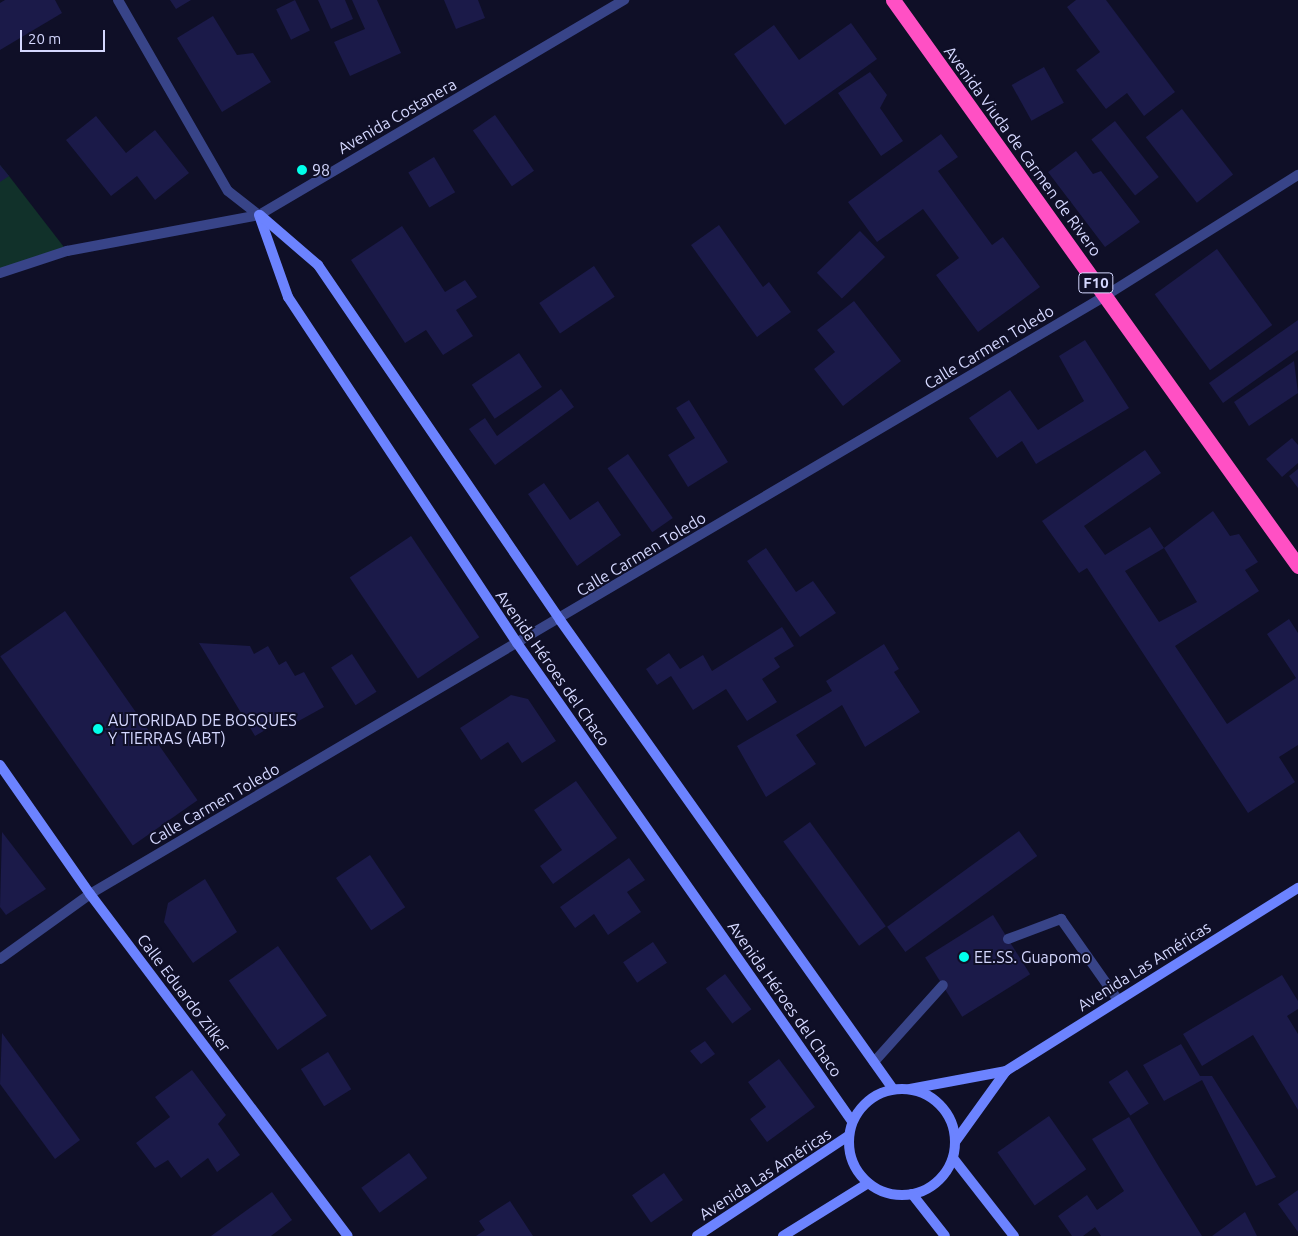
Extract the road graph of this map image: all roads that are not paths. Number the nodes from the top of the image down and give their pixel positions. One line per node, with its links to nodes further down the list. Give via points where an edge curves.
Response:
1 (118, 0): 5 (street, Avenida Héroes del Chaco, via 228,191)
2 (624, 0): 5 (street, Avenida Costanera)
3 (893, 0): 7 (highway, Avenida Viuda de Carmen de Rivero / F10)
4 (1298, 175): 7 (street, Calle Carmen Toledo)
5 (259, 215): 6 (street, Avenida Costanera, via 67,251); 9 (street, Avenida Héroes del Chaco, via 318,265); 10 (street, Avenida Héroes del Chaco, via 288,297)
6 (1, 272)
7 (1105, 296): 8 (highway, Avenida Viuda de Carmen de Rivero / F10); 9 (street, Calle Carmen Toledo)
8 (1298, 566)
9 (560, 620): 10 (street, Calle Carmen Toledo); 18 (street, Avenida Héroes del Chaco)
10 (517, 643): 13 (street, Calle Carmen Toledo); 22 (street, Avenida Héroes del Chaco)
11 (0, 765): 13 (street, Calle Eduardo Zilker)
12 (1298, 888): 17 (street, Avenida Las Américas)
13 (90, 894): 15 (street, Calle Carmen Toledo); 28 (street, Calle Eduardo Zilker)
14 (1008, 939): 17 (street, via 1061,919)
15 (0, 959)
16 (943, 985): 18 (street)
17 (1118, 1000): 19 (street, Avenida Las Américas)
18 (874, 1062): 20 (street, Avenida Héroes del Chaco)
19 (1006, 1071): 21 (street, Avenida Las Américas); 24 (street, Avenida Las Américas)
20 (892, 1089): 21 (street); 22 (street, via 862,1106)
21 (910, 1089): 24 (street, via 931,1098 947,1114)
22 (852, 1121): 23 (street)
23 (848, 1136): 26 (street, via 853,1162); 29 (street, Avenida Las Américas)
24 (955, 1142): 25 (street)
25 (953, 1158): 27 (street, via 937,1182); 32 (street)
26 (868, 1184): 27 (street, via 897,1195); 30 (street)
27 (912, 1194): 31 (street)
28 (348, 1236)
29 (697, 1236)
30 (783, 1236)
31 (945, 1236)
32 (1014, 1236)

